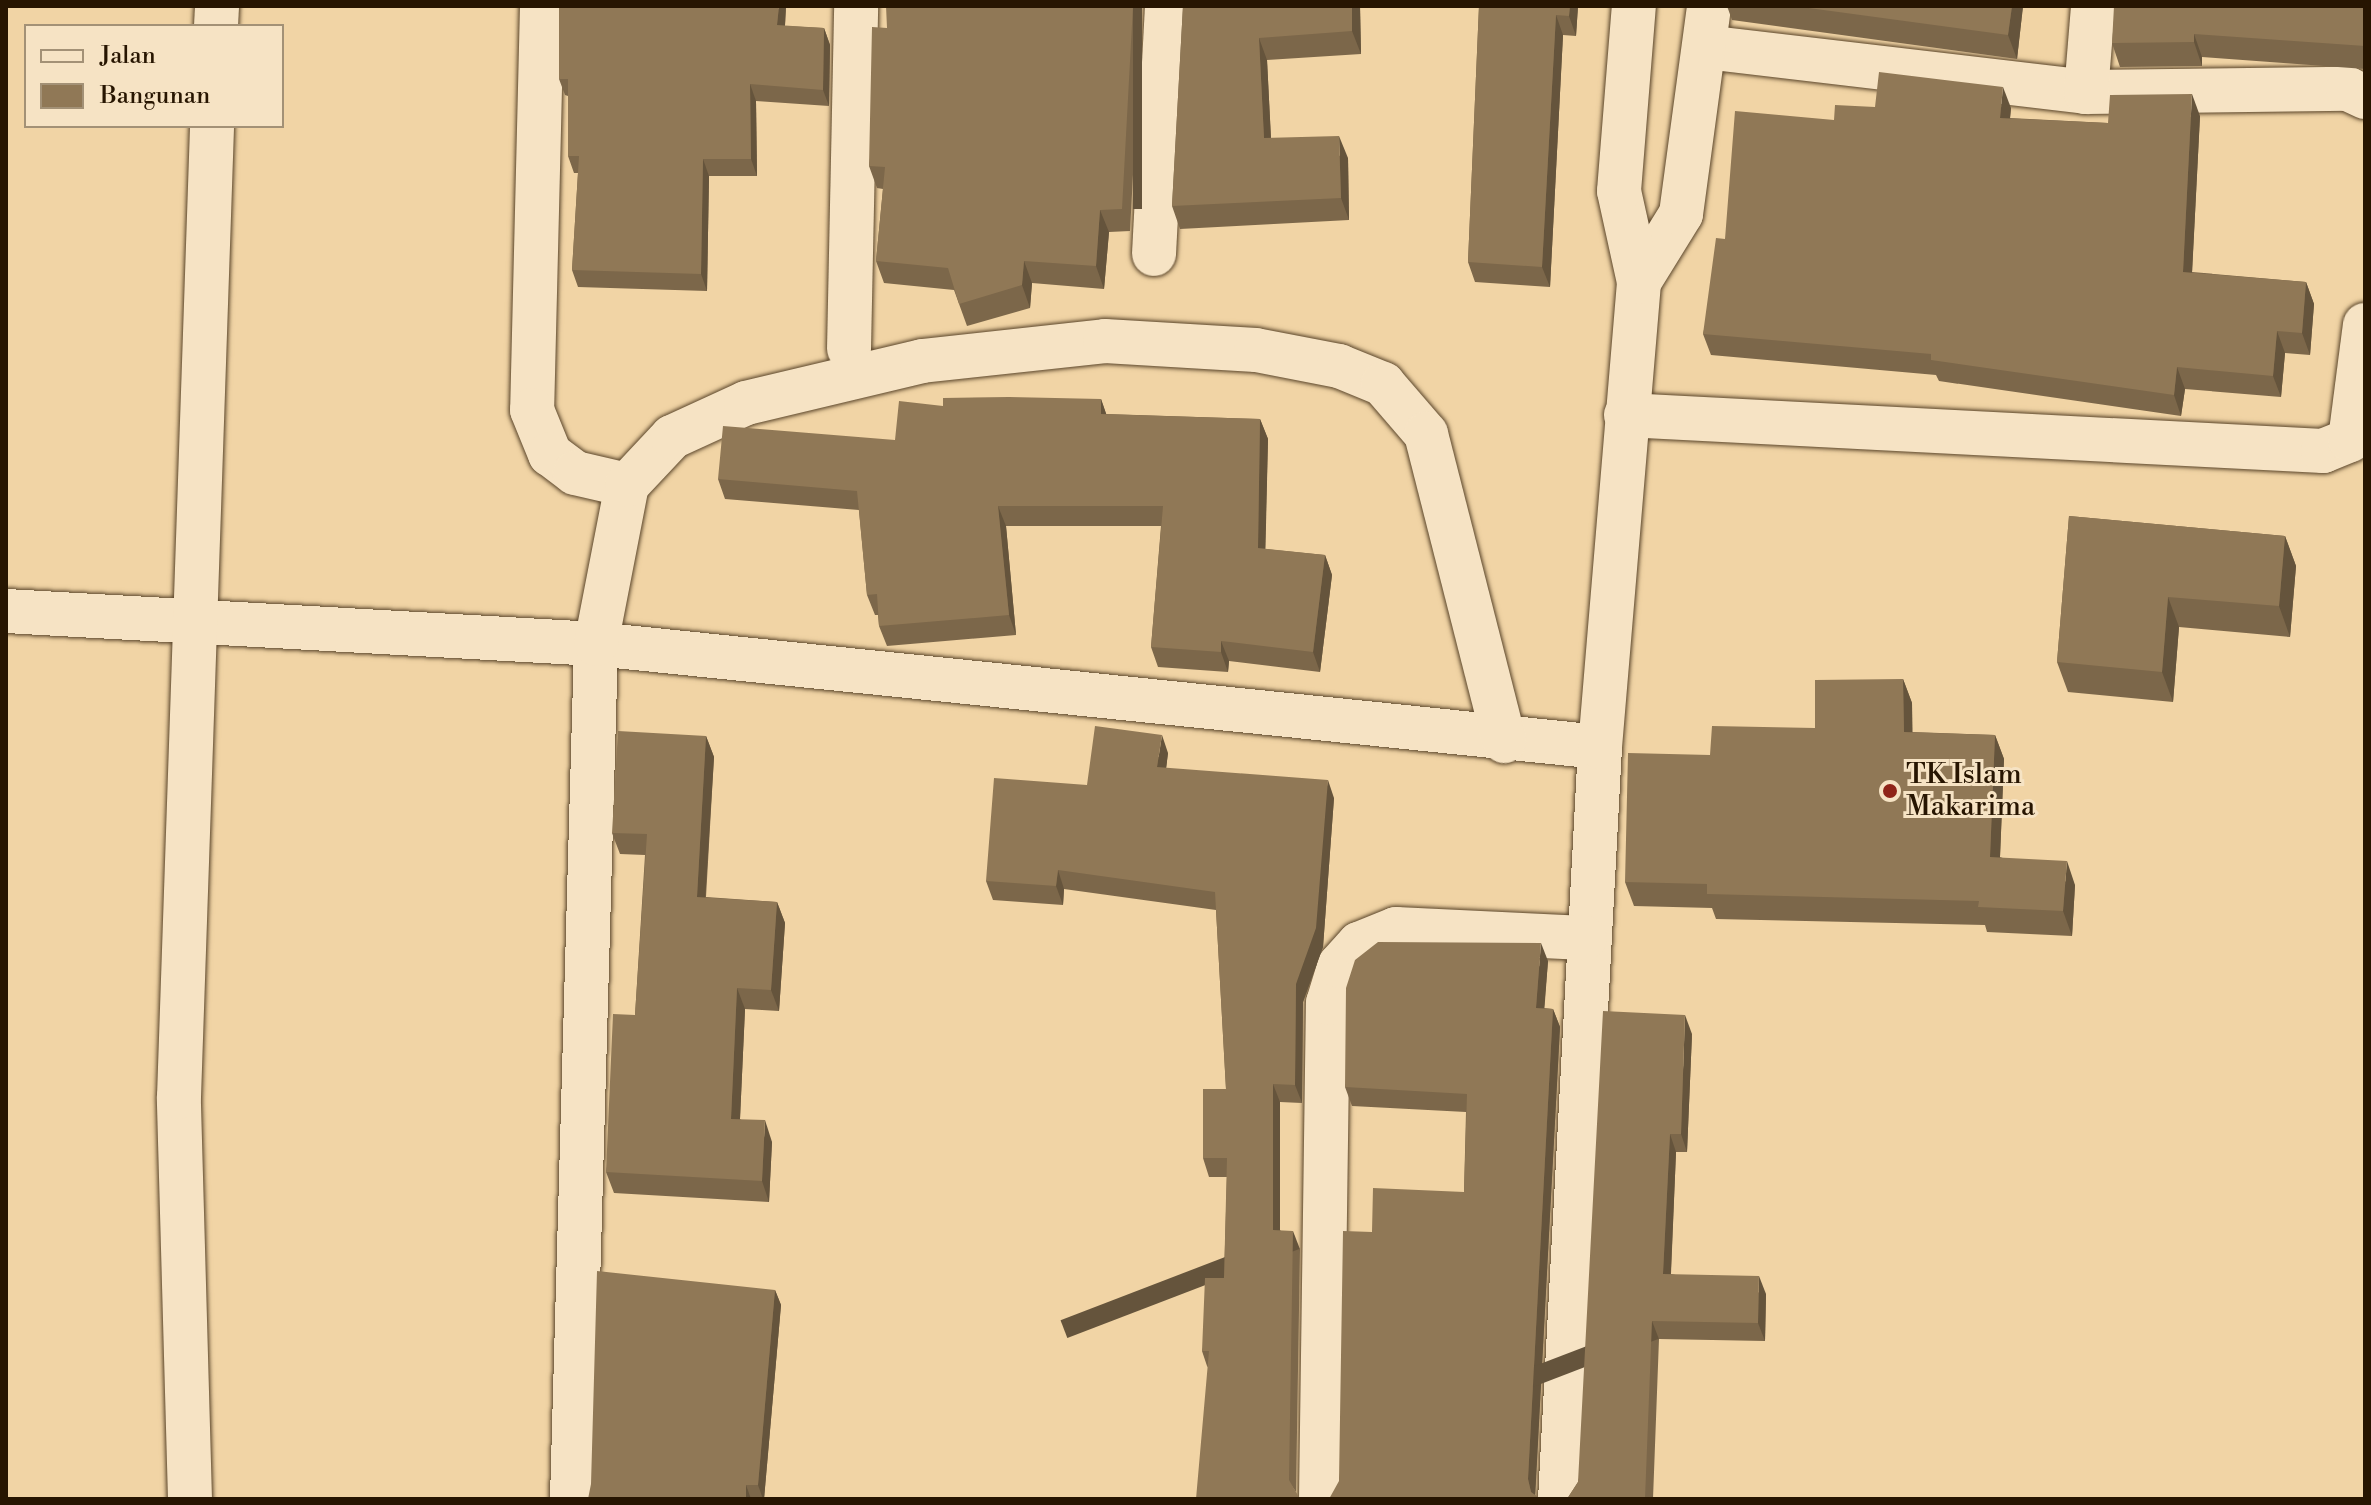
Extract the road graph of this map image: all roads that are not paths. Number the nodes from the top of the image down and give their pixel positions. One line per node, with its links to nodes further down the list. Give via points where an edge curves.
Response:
1 (542, 6): 15 (street, via 532,410 550,454 575,473)
2 (856, 6): 13 (street)
3 (1167, 6): 10 (street)
4 (1634, 6): 11 (street, via 1619,191)
5 (2093, 6): 7 (street)
6 (1707, 26): 7 (street); 11 (street, via 1681,214)
7 (2086, 92): 8 (street, via 2348,89)
8 (2365, 97)
9 (212, 128): 17 (street)
10 (1154, 254)
11 (1639, 282): 14 (street)
12 (2365, 325): 14 (street, via 2350,440 2323,451)
13 (849, 349)
14 (1626, 415): 20 (street)
15 (627, 485): 18 (street); 19 (street, via 672,437 746,403 922,361 1105,341 1256,350 1339,366 1383,384 1426,434)
16 (6, 611): 17 (street)
17 (192, 619): 18 (street); 22 (street, via 179,1097)
18 (596, 644): 19 (street); 23 (street)
19 (1504, 741): 20 (street)
20 (1600, 747): 21 (street)
21 (1585, 938): 24 (street, via 1396,929 1359,944 1339,966 1328,1003); 25 (street)
22 (190, 1499)
23 (572, 1499)
24 (1321, 1499)
25 (1560, 1499)

